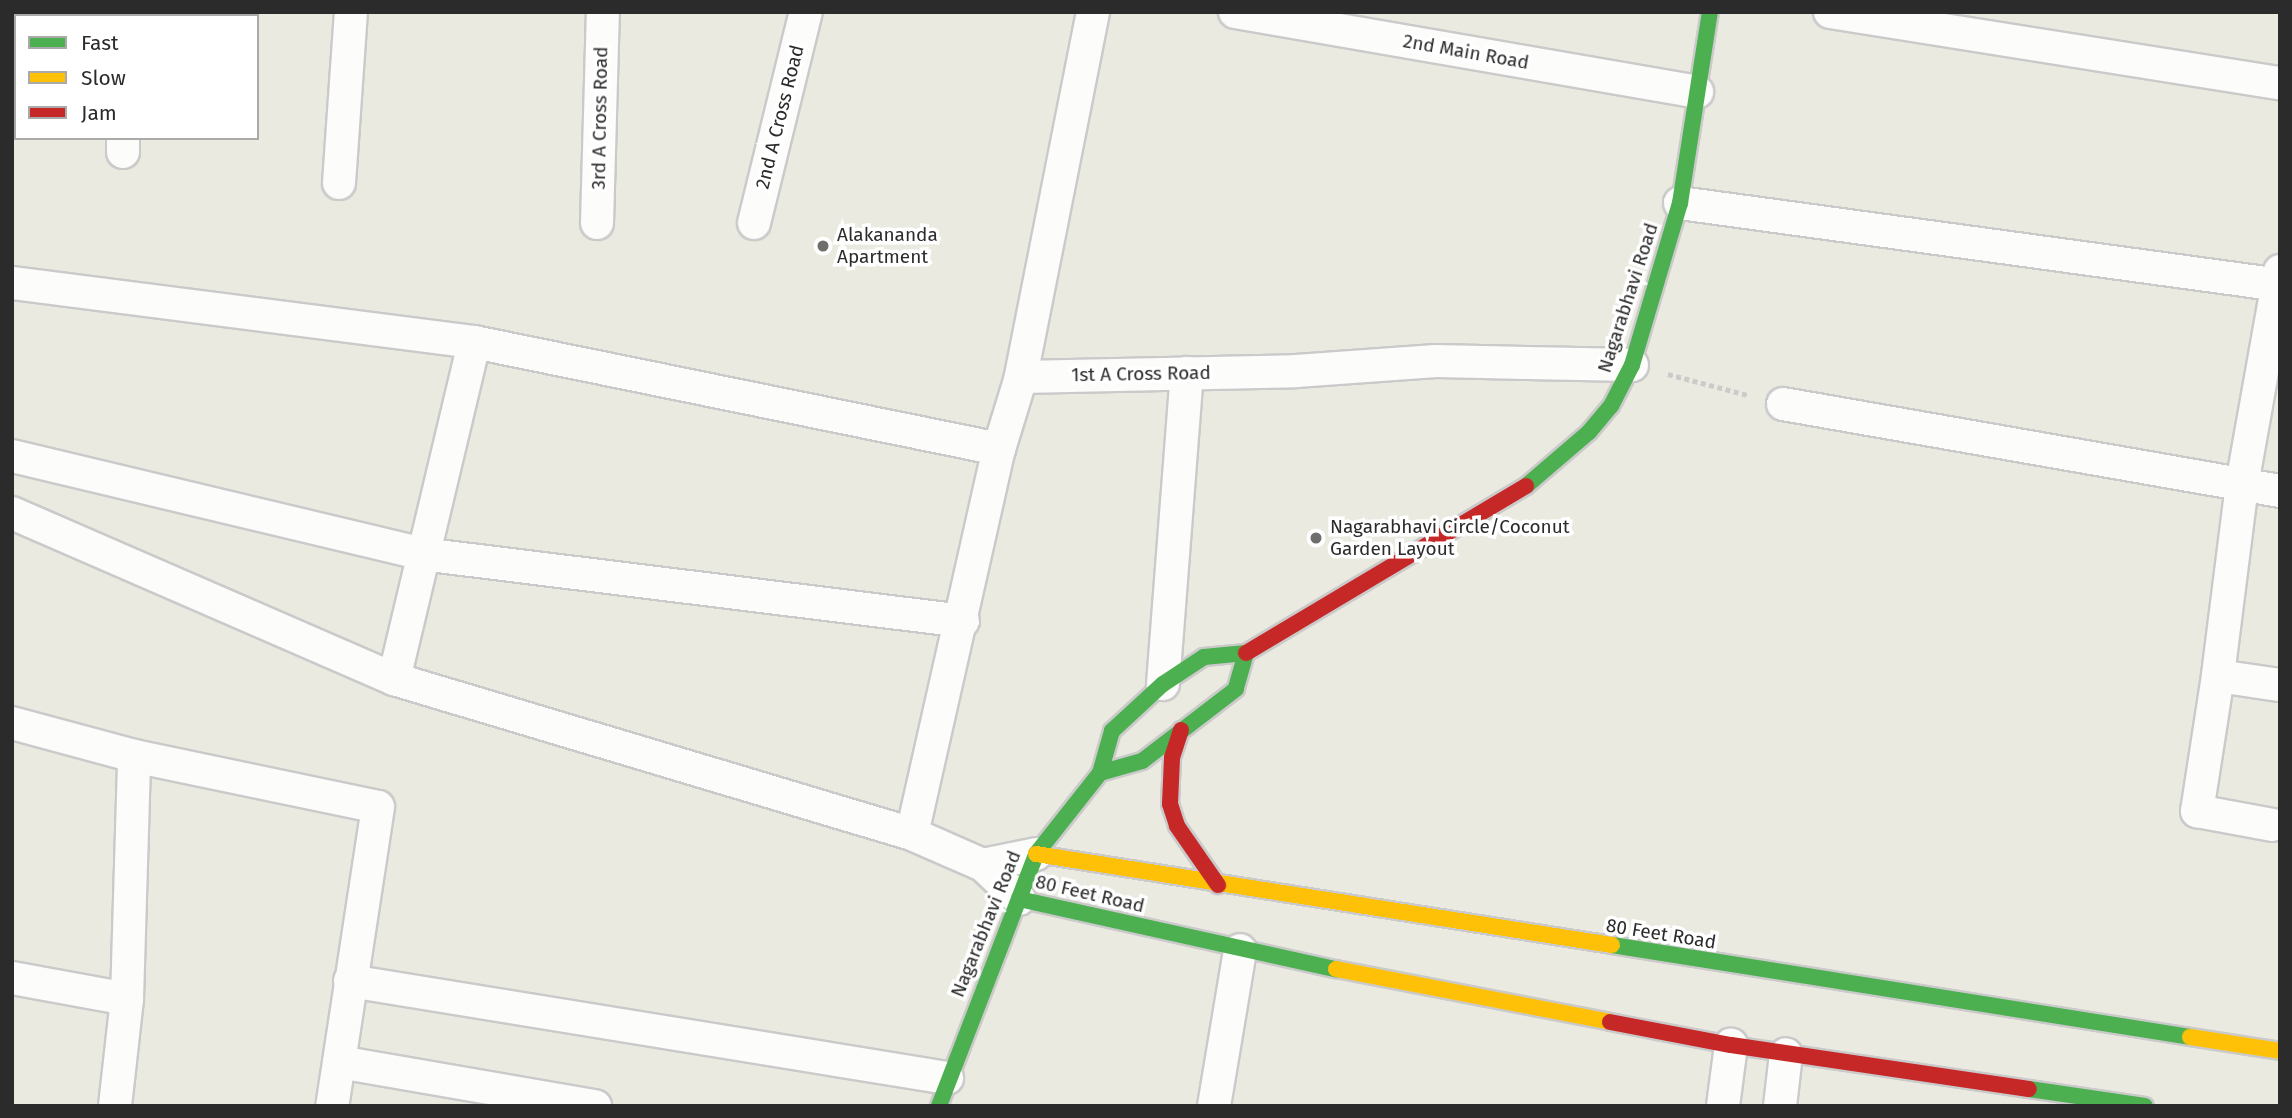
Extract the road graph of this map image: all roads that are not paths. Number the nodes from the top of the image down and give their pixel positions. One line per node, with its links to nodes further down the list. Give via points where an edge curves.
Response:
1 (351, 12): 11 (street)
2 (603, 12): 13 (street, 3rd A Cross Road)
3 (806, 12): 14 (street, 2nd A Cross Road)
4 (1093, 12): 20 (street)
5 (1235, 12): 8 (street, 2nd Main Road)
6 (1710, 12): 10 (main road, Nagarabhavi Road)
7 (1830, 12): 9 (street)
8 (1364, 23): 10 (street, 2nd Main Road)
9 (2280, 83)
10 (1697, 92): 12 (main road, Nagarabhavi Road)
11 (339, 183)
12 (1680, 203): 15 (street); 18 (main road, Nagarabhavi Road)
13 (597, 223)
14 (754, 223)
15 (2279, 280): 24 (street)
16 (12, 283): 17 (street)
17 (474, 342): 22 (street); 27 (street)
18 (1632, 365): 19 (street, 1st A Cross Road, via 1436,361); 29 (main road, Nagarabhavi Road, via 1611,406 1589,432 1516,495)
19 (1187, 373): 20 (street, 1st A Cross Road); 32 (street)
20 (1021, 377): 22 (street)
21 (1783, 404): 24 (street)
22 (999, 449): 28 (street)
23 (12, 456): 27 (street)
24 (2242, 485): 25 (street); 30 (street)
25 (2280, 491)
26 (12, 513): 31 (street)
27 (422, 554): 28 (street); 31 (street)
28 (963, 621): 39 (street)
29 (1246, 653): 32 (main road, Nagarabhavi Road, via 1204,657); 35 (main road, via 1236,689)
30 (2218, 676): 33 (street); 38 (street, via 2197,811)
31 (394, 679): 39 (street)
32 (1163, 684): 37 (main road, Nagarabhavi Road, via 1112,730)
33 (2280, 685)
34 (12, 723): 36 (street)
35 (1181, 730): 37 (main road, via 1142,761); 42 (main road, via 1172,758 1170,804 1177,826)
36 (134, 756): 46 (street, via 378,807); 47 (street)
37 (1100, 773): 40 (main road, Nagarabhavi Road)
38 (2273, 825)
39 (912, 834): 41 (street)
40 (1036, 854): 41 (street); 42 (main road, 80 Feet Road); 43 (main road, Nagarabhavi Road)
41 (983, 865): 43 (street)
42 (1218, 885): 49 (main road, 80 Feet Road)
43 (1019, 899): 44 (main road, 80 Feet Road); 52 (main road, Nagarabhavi Road)
44 (1240, 950): 48 (main road, 80 Feet Road); 56 (street)
45 (12, 978): 47 (street)
46 (350, 981): 51 (street); 52 (street)
47 (127, 999): 53 (street)
48 (1731, 1045): 50 (main road, 80 Feet Road); 57 (street)
49 (2280, 1051)
50 (1786, 1054): 58 (street); 59 (main road, 80 Feet Road)
51 (339, 1062): 54 (street); 55 (street)
52 (943, 1092)
53 (115, 1106)
54 (332, 1106)
55 (595, 1106)
56 (1214, 1106)
57 (1723, 1106)
58 (1780, 1106)
59 (2145, 1106)

